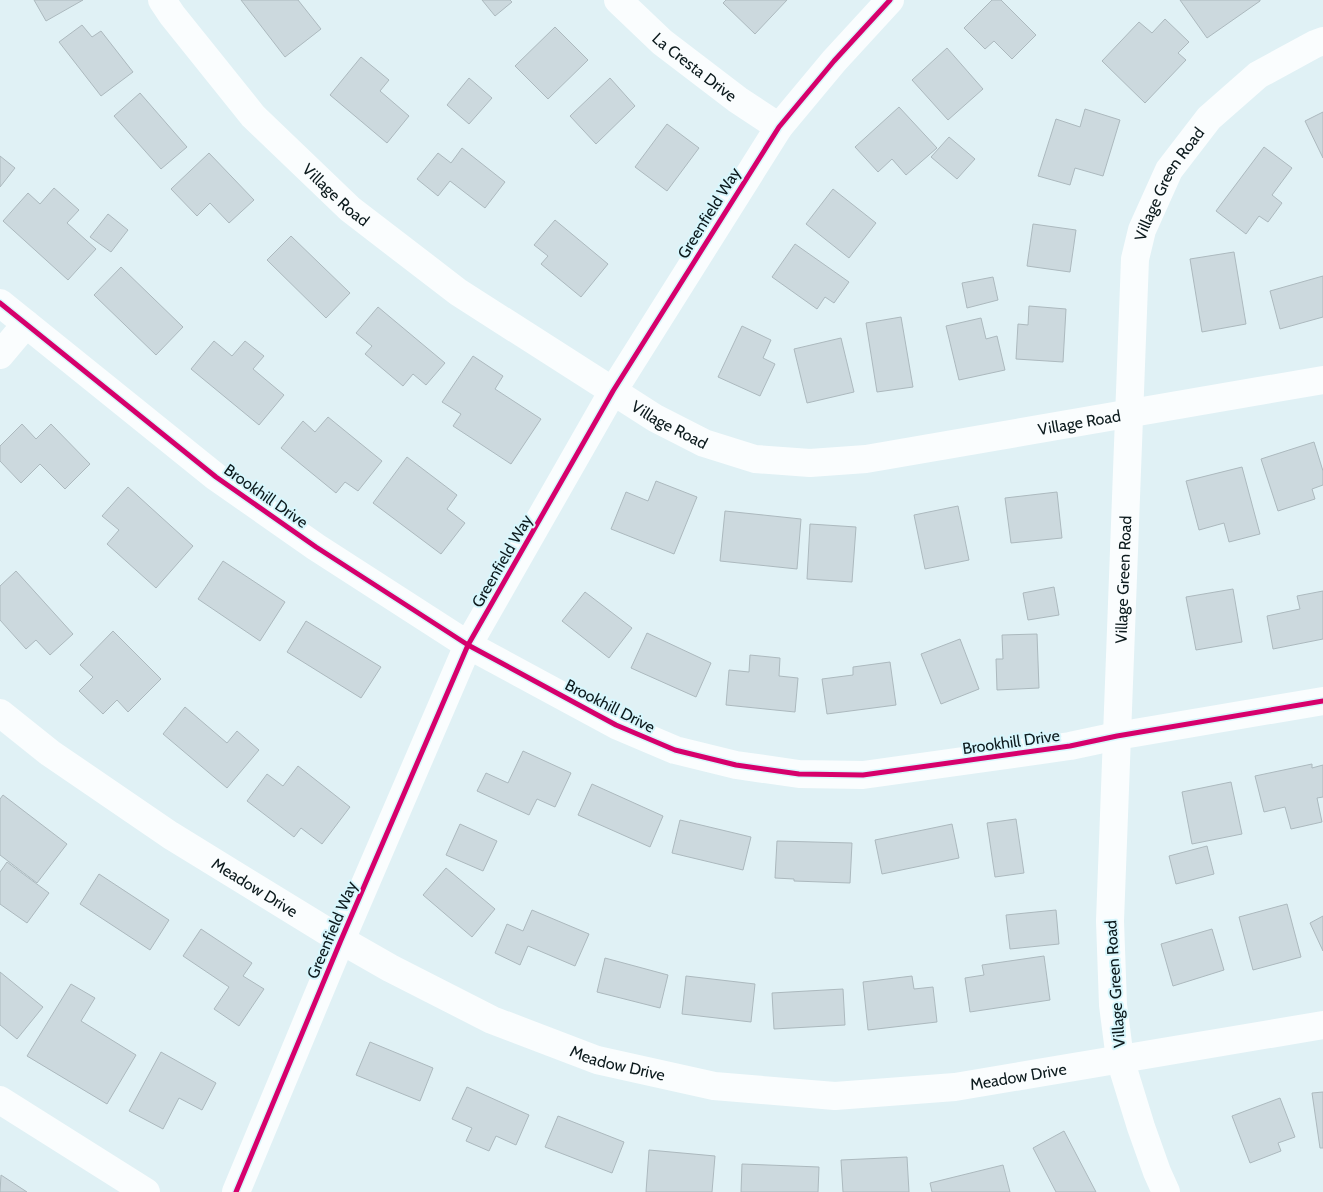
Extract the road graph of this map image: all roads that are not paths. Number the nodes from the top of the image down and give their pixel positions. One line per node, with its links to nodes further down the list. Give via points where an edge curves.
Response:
1 (162, 0): 10 (street, Village Road, via 253,116 350,209 458,292)
2 (618, 0): 5 (street, La Cresta Drive, via 662,42)
3 (890, 0): 5 (street, Greenfield Way)
4 (1323, 41): 11 (street, Village Green Road, via 1258,75 1209,118 1169,170 1142,230 1135,260)
5 (778, 127): 10 (street, Greenfield Way)
6 (0, 303): 7 (street, Brookhill Drive)
7 (26, 324): 8 (street); 12 (street, Brookhill Drive, via 216,477 316,547)
8 (0, 355)
9 (1323, 380): 11 (street, Village Road)
10 (614, 391): 11 (street, Village Road, via 704,443 755,459 810,464 866,459); 12 (street, Greenfield Way)
11 (1128, 414): 15 (street, Village Green Road)
12 (468, 645): 15 (street, Brookhill Drive, via 616,726 675,750 736,765 800,774 863,775 1070,746); 16 (street, Greenfield Way)
13 (1323, 701): 15 (street, Brookhill Drive)
14 (0, 714): 16 (street, Meadow Drive, via 50,753 170,835)
15 (1116, 736): 18 (street, Village Green Road, via 1110,921 1113,1005)
16 (341, 940): 18 (street, Meadow Drive, via 492,1020 597,1060 714,1086 835,1096 955,1087); 21 (street, Greenfield Way)
17 (1323, 1025): 18 (street, Meadow Drive)
18 (1120, 1059): 22 (street, Village Green Road)
19 (0, 1100): 20 (street)
20 (146, 1192)
21 (236, 1192)
22 (1166, 1192)

